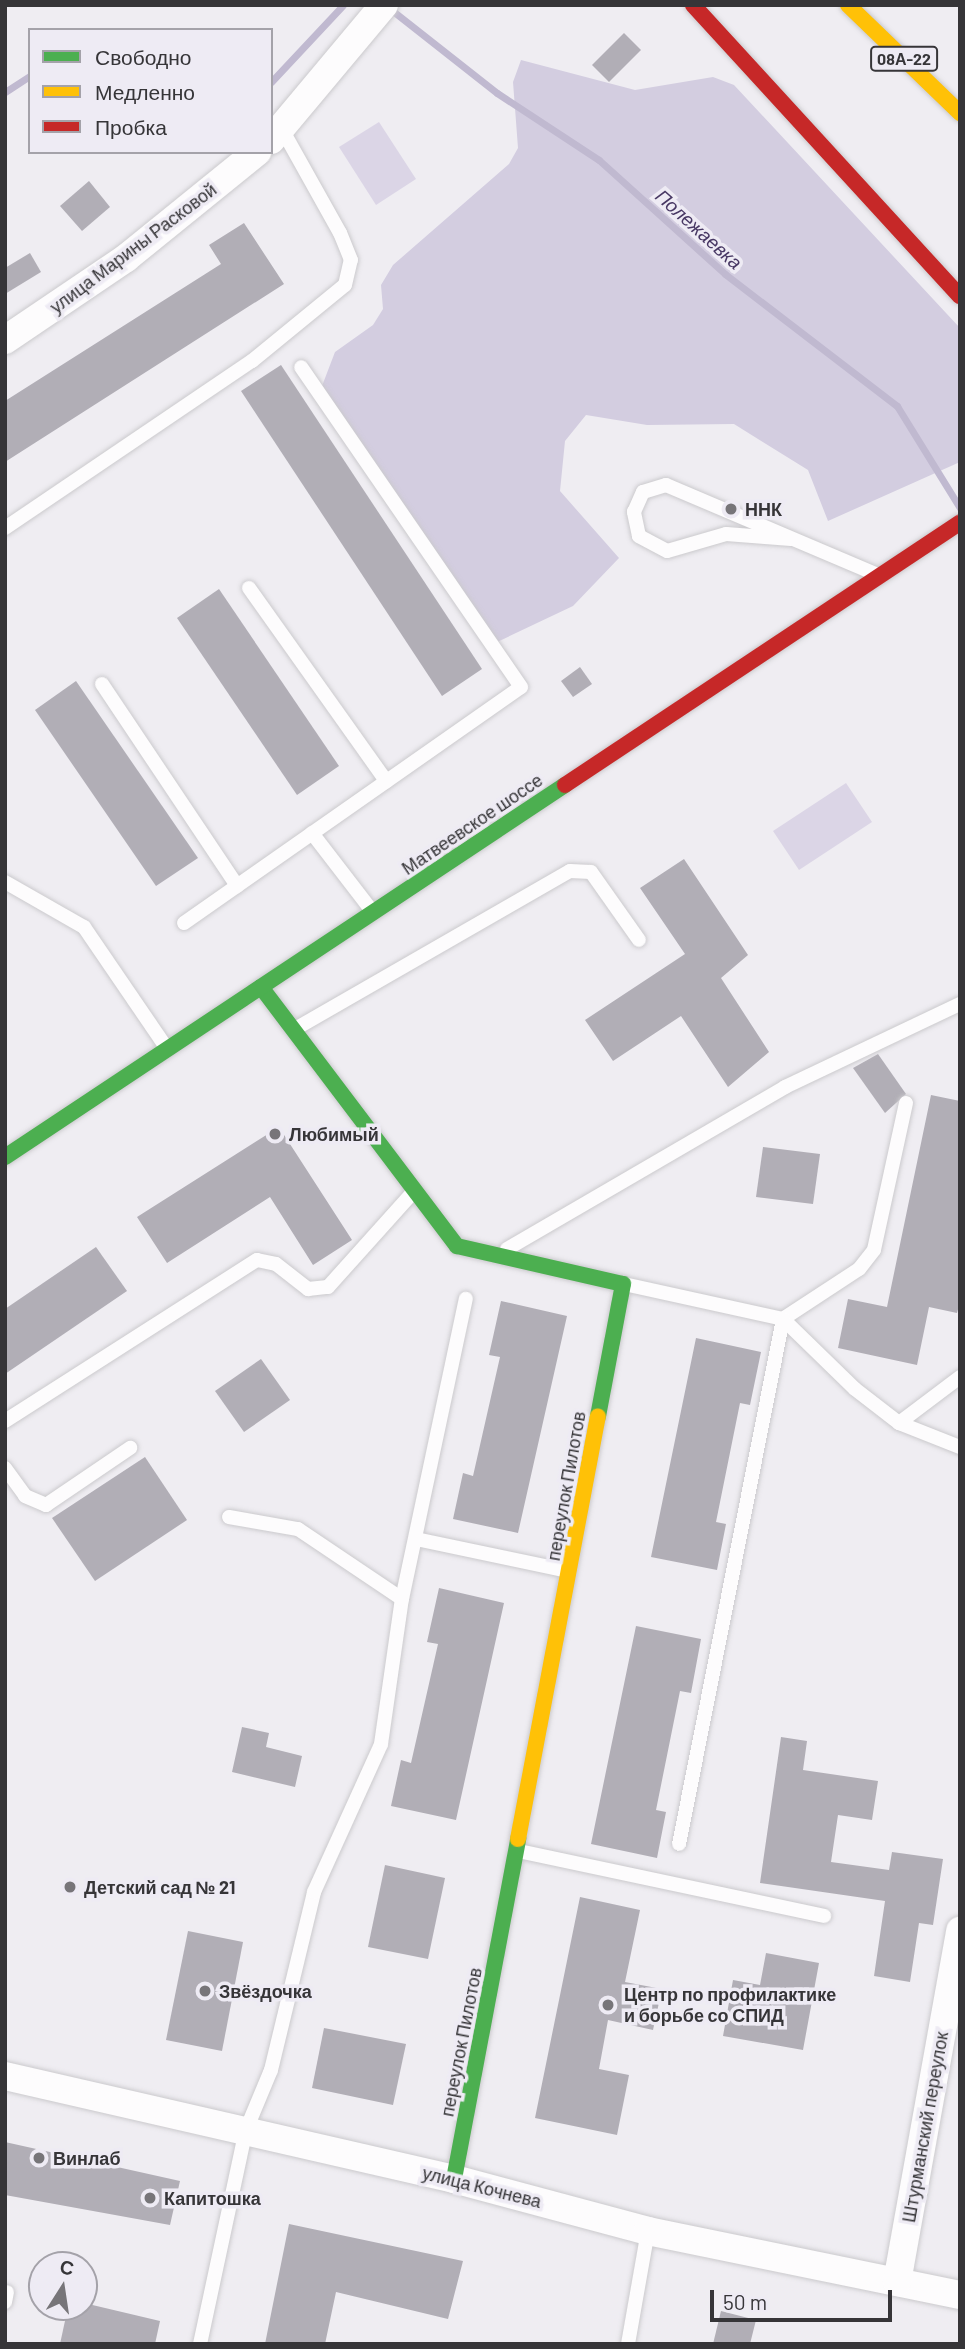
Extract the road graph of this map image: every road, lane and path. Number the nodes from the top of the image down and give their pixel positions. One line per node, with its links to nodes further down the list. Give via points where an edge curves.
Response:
1 (693, 5): 7 (main road)
2 (848, 5): 4 (main road, 08А-22)
3 (380, 10): 5 (street)
4 (960, 113)
5 (277, 136): 11 (lane, via 340,233 351,260 345,285 252,361)
6 (255, 154): 8 (street, улица Марины Расковой, via 145,243)
7 (960, 296)
8 (5, 340)
9 (301, 368): 16 (lane, via 521,687)
10 (960, 523): 13 (main road, Матвеевское шоссе)
11 (5, 528)
12 (791, 539): 12 (lane, via 666,485 643,492 634,512 639,536 667,551 726,534); 13 (lane)
13 (881, 576): 20 (main road, Матвеевское шоссе)
14 (250, 588): 16 (lane)
15 (102, 684): 19 (lane)
16 (386, 781): 17 (lane)
17 (312, 833): 19 (lane); 20 (lane)
18 (5, 882): 26 (lane, via 84,927)
19 (237, 886): 21 (lane)
20 (373, 912): 23 (main road, Матвеевское шоссе)
21 (184, 923)
22 (639, 940): 25 (lane, via 591,872 570,871)
23 (261, 987): 25 (main road); 26 (main road, Матвеевское шоссе)
24 (960, 1004): 30 (lane, via 785,1087)
25 (293, 1030): 29 (main road)
26 (167, 1049): 28 (main road, Матвеевское шоссе)
27 (906, 1103): 33 (lane, via 874,1250 859,1269)
28 (5, 1157)
29 (415, 1190): 30 (main road, via 457,1246); 35 (lane, via 328,1287 308,1289 276,1264 257,1260)
30 (497, 1255): 31 (main road)
31 (622, 1284): 33 (lane); 42 (main road, переулок Пилотов)
32 (467, 1299): 41 (lane)
33 (783, 1319): 36 (lane, via 855,1389); 44 (lane)
34 (960, 1377): 36 (lane)
35 (5, 1421)
36 (899, 1423): 37 (lane)
37 (960, 1447)
38 (130, 1448): 39 (lane, via 46,1505 25,1496)
39 (5, 1468)
40 (229, 1517): 43 (lane, via 298,1529)
41 (416, 1539): 42 (lane); 43 (lane)
42 (570, 1572): 45 (main road, переулок Пилотов)
43 (402, 1599): 49 (lane, via 381,1744 314,1892 271,2070)
44 (679, 1844)
45 (517, 1850): 46 (lane); 50 (main road, переулок Пилотов)
46 (824, 1916)
47 (960, 1931): 52 (street, Штурманский переулок)
48 (5, 2076): 49 (street, улица Кочнева)
49 (246, 2130): 50 (street, улица Кочнева); 54 (lane)
50 (454, 2179): 51 (street, улица Кочнева)
51 (648, 2231): 52 (street, улица Кочнева); 55 (lane)
52 (897, 2282): 53 (street, улица Кочнева)
53 (960, 2295)
54 (200, 2344)
55 (628, 2344)

